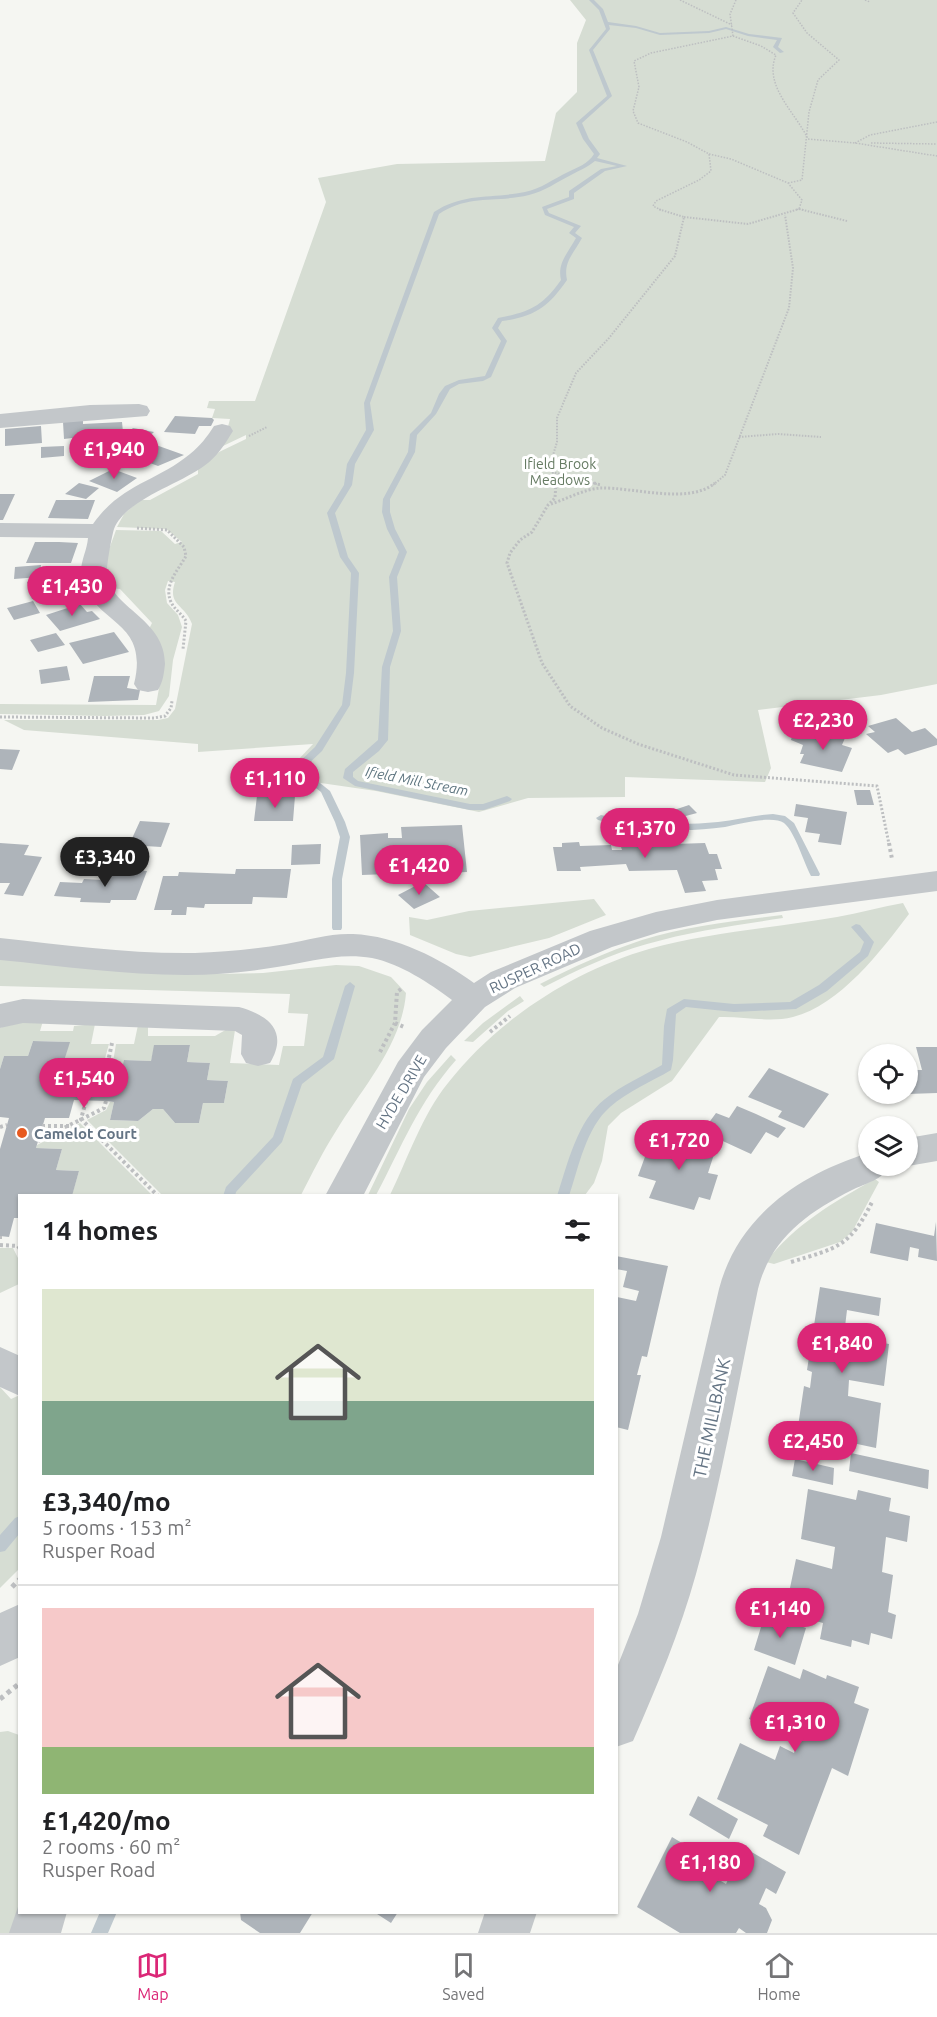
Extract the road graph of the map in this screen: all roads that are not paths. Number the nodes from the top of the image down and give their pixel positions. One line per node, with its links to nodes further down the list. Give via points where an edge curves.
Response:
1 (139, 411): 2 (street)
2 (0, 421)
3 (222, 431): 4 (street, via 218,441 200,459 127,502 111,515)
4 (103, 529): 5 (street); 6 (street, via 93,567 96,583 149,645 152,658)
5 (0, 530)
6 (148, 684)
7 (937, 881): 9 (street, RUSPER ROAD, via 717,910 656,922 571,950 503,980)
8 (0, 949): 9 (street, RUSPER ROAD, via 137,963 188,964 355,945 412,961)
9 (473, 999): 15 (street, HYDE DRIVE, via 446,1024 410,1071)
10 (0, 1016): 11 (street, via 23,1011 239,1019 259,1030)
11 (258, 1054)
12 (937, 1147): 13 (street)
13 (918, 1150)
14 (873, 1181): 18 (street, THE MILLBANK, via 815,1194 765,1233 749,1256 685,1532 659,1620)
15 (345, 1194)
16 (18, 1627): 17 (street)
17 (0, 1644)
18 (618, 1719)
19 (41, 1914): 21 (street)
20 (510, 1914): 22 (street)
21 (35, 1933)
22 (504, 1933)

